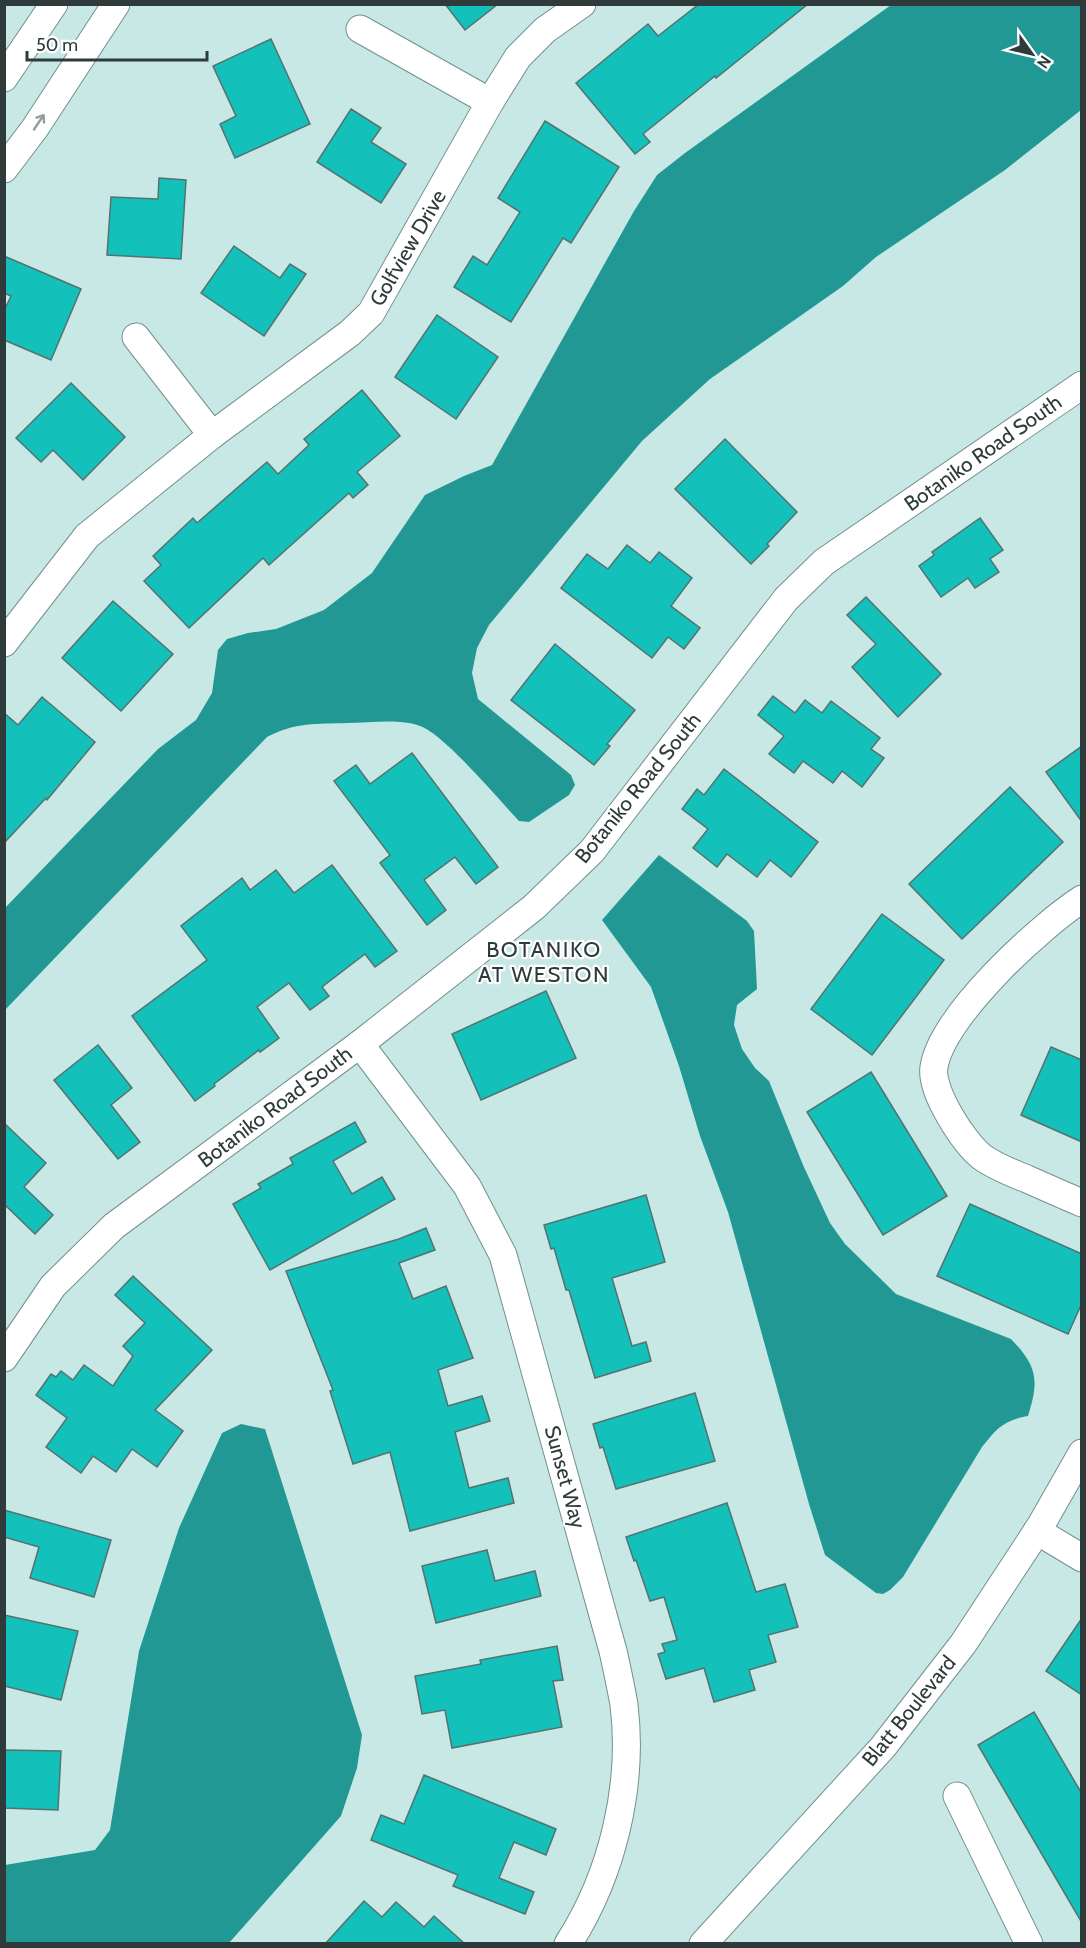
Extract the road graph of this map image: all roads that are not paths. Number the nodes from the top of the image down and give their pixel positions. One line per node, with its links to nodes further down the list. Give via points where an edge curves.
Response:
1 (54, 4): 5 (street)
2 (116, 4): 7 (street, one-way to 2)
3 (582, 4): 6 (street, Golfview Drive, via 545,30 518,57)
4 (360, 29): 6 (street)
5 (4, 78)
6 (489, 102): 10 (street, Golfview Drive, via 371,313 350,333)
7 (4, 169)
8 (136, 337): 10 (street)
9 (1082, 385): 13 (street, Botaniko Road South, via 824,562 786,599 592,851 534,907)
10 (212, 435): 11 (street, Golfview Drive, via 87,536)
11 (4, 643)
12 (1082, 899): 14 (street, via 1030,939 973,1000 940,1047 933,1074 940,1096 964,1137 981,1156)
13 (360, 1044): 15 (street, Botaniko Road South, via 114,1226 53,1286); 20 (street, Sunset Way, via 467,1186 503,1255 613,1651 624,1706 622,1809 596,1893)
14 (1082, 1203)
15 (4, 1358)
16 (1082, 1453): 17 (street, Blatt Boulevard)
17 (1036, 1531): 18 (street); 21 (street, Blatt Boulevard, via 963,1644 883,1747)
18 (1082, 1558)
19 (957, 1796): 22 (street)
20 (568, 1944)
21 (703, 1944)
22 (1029, 1944)

